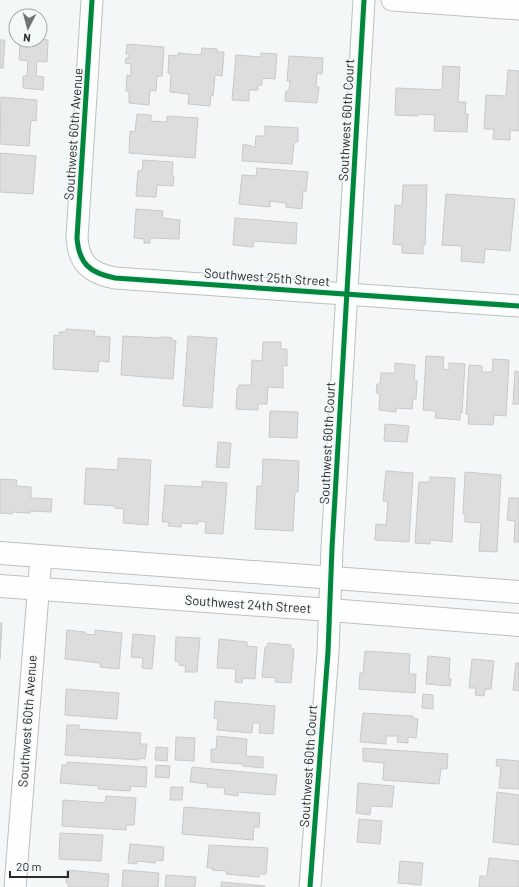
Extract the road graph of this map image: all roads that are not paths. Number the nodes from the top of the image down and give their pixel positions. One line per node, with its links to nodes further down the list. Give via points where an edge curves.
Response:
1 (92, 0): 5 (street, Southwest 60th Avenue, via 77,238 80,254)
2 (364, 0): 6 (street, Southwest 60th Court)
3 (392, 0): 4 (street)
4 (519, 9)
5 (87, 266): 6 (street, Southwest 25th Street, via 99,274 115,278)
6 (347, 294): 7 (street, Southwest 25th Street); 10 (street, Southwest 60th Court)
7 (519, 306)
8 (0, 553): 9 (main road)
9 (40, 556): 10 (main road); 12 (street, Southwest 60th Avenue)
10 (331, 578): 13 (main road); 14 (street, Southwest 60th Court)
11 (0, 586): 12 (main road, Southwest 24th Street)
12 (38, 589): 14 (main road, Southwest 24th Street); 16 (street, Southwest 60th Avenue)
13 (519, 592)
14 (330, 610): 15 (main road, Southwest 24th Street); 17 (street, Southwest 60th Court)
15 (519, 625)
16 (15, 887)
17 (310, 887)

